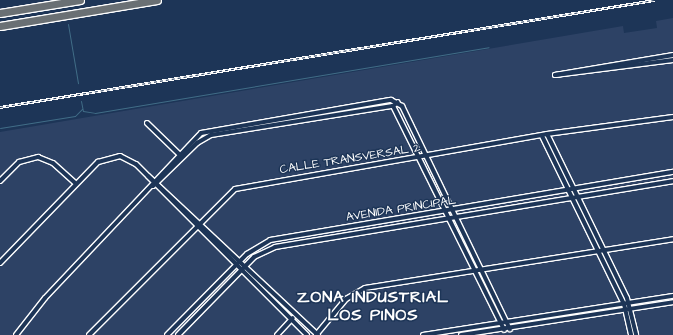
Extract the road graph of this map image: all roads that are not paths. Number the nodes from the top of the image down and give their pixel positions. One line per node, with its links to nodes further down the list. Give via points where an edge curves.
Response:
1 (80, 0): 3 (highway)
2 (158, 0): 4 (highway)
3 (0, 13)
4 (2, 26)
5 (672, 55): 6 (street); 6 (street, via 554,75)
6 (673, 62)
7 (398, 102): 8 (street); 9 (street); 22 (street)
8 (369, 103): 10 (street); 11 (street)
9 (393, 106): 10 (street); 24 (street)
10 (370, 109): 14 (street)
11 (282, 117): 14 (street); 15 (street)
12 (673, 117): 19 (street, CALLE TRANSVERSAL 2)
13 (147, 123): 21 (street)
14 (283, 123): 17 (street)
15 (239, 124): 16 (street); 17 (street)
16 (211, 129): 18 (street); 21 (street, via 198,135)
17 (240, 130): 18 (street)
18 (214, 134): 23 (street, via 199,141)
19 (547, 134): 20 (street, CALLE TRANSVERSAL 2); 25 (street)
20 (542, 136): 22 (street, CALLE TRANSVERSAL 2); 26 (street)
21 (179, 154): 23 (street); 31 (street)
22 (426, 157): 24 (street, CALLE TRANSVERSAL 2); 36 (street)
23 (183, 158): 31 (street)
24 (420, 158): 37 (street); 40 (street, CALLE TRANSVERSAL 2, via 238,188 225,196)
25 (563, 166): 26 (street); 32 (street)
26 (557, 167): 33 (street)
27 (673, 172): 32 (street, AVENIDA PRINCIPAL)
28 (0, 181): 30 (street, via 19,162 38,157 53,163)
29 (673, 181): 34 (street, AVENIDA PRINCIPAL)
30 (76, 184): 31 (street, via 98,162 109,156 128,159); 50 (street)
31 (155, 184): 40 (street); 41 (street); 69 (street, via 45,298)
32 (575, 190): 33 (street, AVENIDA PRINCIPAL); 34 (street)
33 (569, 191): 35 (street); 36 (street, AVENIDA PRINCIPAL)
34 (578, 197): 35 (street, AVENIDA PRINCIPAL); 47 (street)
35 (572, 198): 38 (street, AVENIDA PRINCIPAL); 48 (street)
36 (452, 211): 37 (street, AVENIDA PRINCIPAL); 38 (street)
37 (446, 212): 39 (street); 43 (street, AVENIDA PRINCIPAL)
38 (455, 217): 39 (street, AVENIDA PRINCIPAL); 54 (street)
39 (449, 218): 45 (street, AVENIDA PRINCIPAL); 55 (street)
40 (199, 222): 41 (street, CALLE TRANSVERSAL 2); 49 (street)
41 (196, 226): 51 (street); 70 (street, CALLE TRANSVERSAL 2)
42 (673, 239): 47 (street)
43 (273, 240): 44 (street, AVENIDA PRINCIPAL); 45 (street)
44 (265, 242): 46 (street); 49 (street, AVENIDA PRINCIPAL)
45 (275, 247): 46 (street, AVENIDA PRINCIPAL)
46 (267, 250): 52 (street, AVENIDA PRINCIPAL)
47 (604, 251): 48 (street); 58 (street)
48 (598, 252): 54 (street); 59 (street)
49 (240, 260): 51 (street, AVENIDA PRINCIPAL); 52 (street)
50 (0, 263)
51 (236, 265): 53 (street); 71 (street, AVENIDA PRINCIPAL)
52 (245, 266): 53 (street, AVENIDA PRINCIPAL); 61 (street)
53 (241, 270): 62 (street); 72 (street, AVENIDA PRINCIPAL)
54 (481, 270): 55 (street); 63 (street)
55 (475, 271): 64 (street); 75 (street, via 360,290 341,305)
56 (673, 296): 58 (street)
57 (673, 302): 60 (street)
58 (629, 303): 59 (street); 60 (street)
59 (624, 304): 60 (street); 63 (street)
60 (628, 309): 65 (street); 79 (street); 80 (street)
61 (295, 314): 62 (street); 75 (street)
62 (291, 319): 73 (street); 74 (street)
63 (507, 323): 64 (street); 65 (street)
64 (501, 324): 67 (street); 68 (street)
65 (510, 329): 68 (street)
66 (456, 330): 67 (street); 76 (street); 77 (street)
67 (462, 330): 78 (street)
68 (504, 330): 78 (street)
69 (16, 335)
70 (89, 335)
71 (167, 335)
72 (178, 335)
73 (277, 335)
74 (307, 335)
75 (317, 335)
76 (423, 335)
77 (457, 335)
78 (462, 335)
79 (630, 335)
80 (636, 335)

